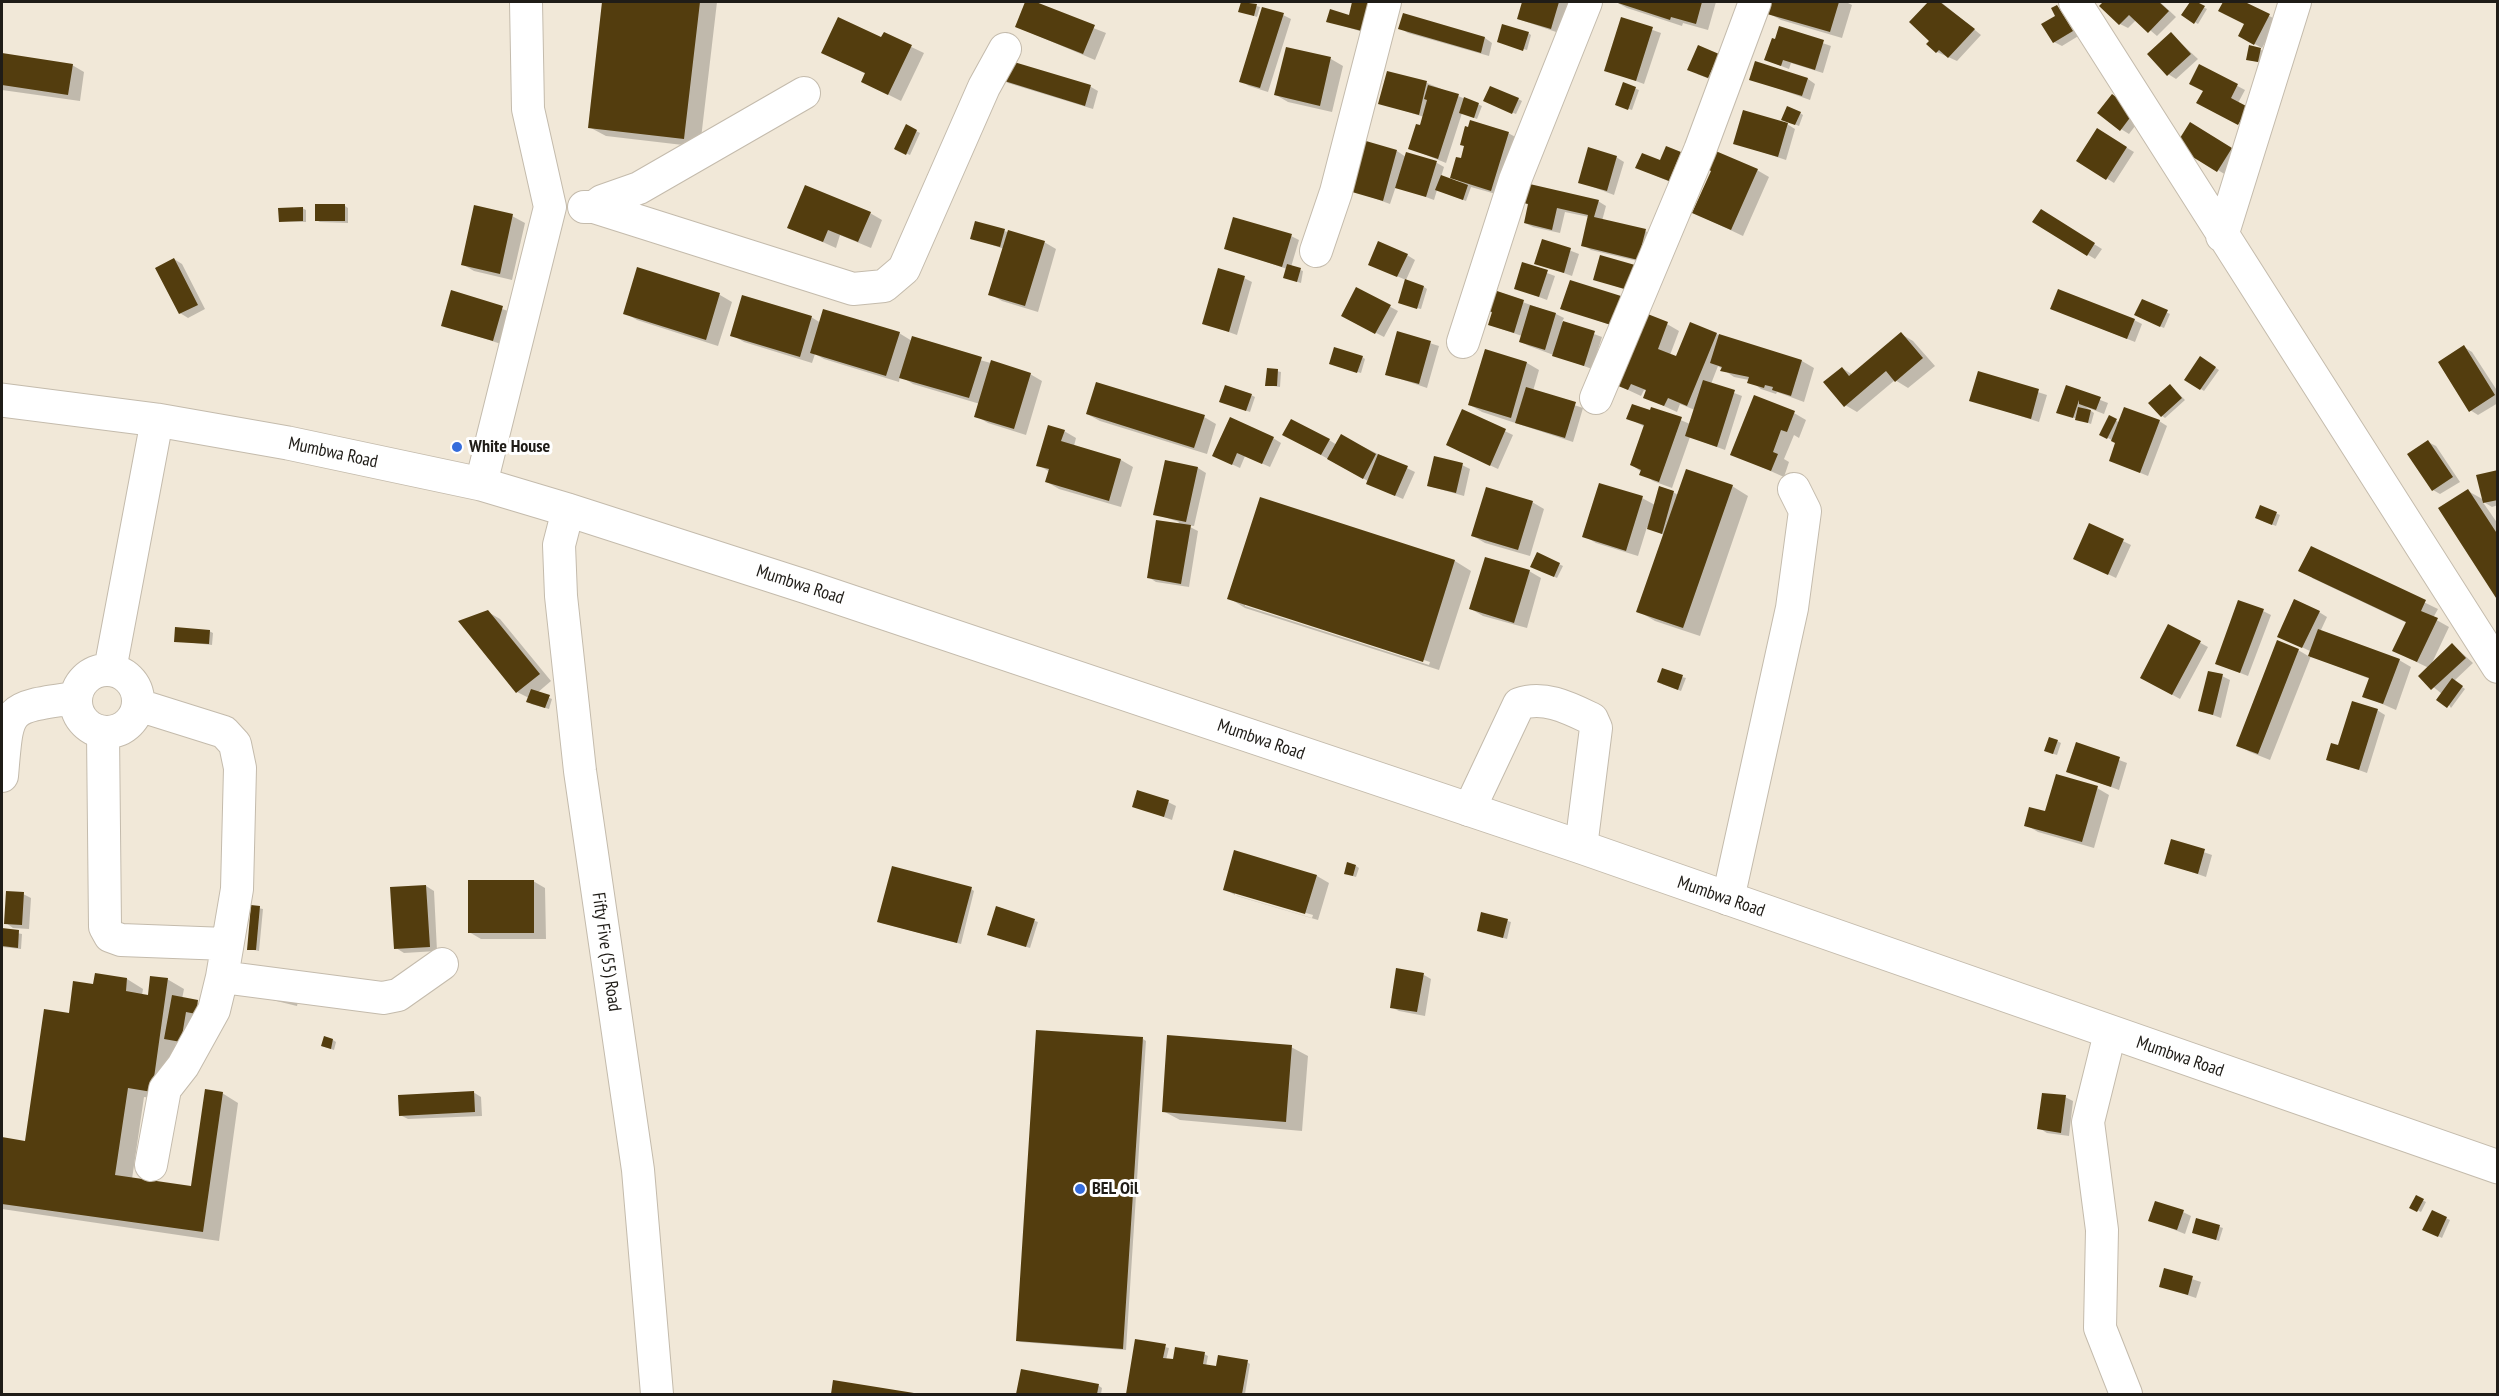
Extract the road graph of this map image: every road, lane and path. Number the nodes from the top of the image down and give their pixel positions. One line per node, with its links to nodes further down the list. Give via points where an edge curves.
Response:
1 (526, 2): 9 (street, via 528,109)
2 (1385, 2): 12 (street, via 1336,192)
3 (1586, 2): 13 (street, via 1515,180)
4 (1755, 2): 14 (street, via 1700,150)
5 (2074, 2): 11 (street)
6 (2295, 2): 11 (street)
7 (1005, 49): 10 (street, via 984,87 904,269 884,286 853,289)
8 (804, 93): 10 (street, via 639,188)
9 (550, 207): 10 (street); 17 (street)
10 (594, 207)
11 (2222, 236): 20 (street)
12 (1316, 251)
13 (1463, 342)
14 (1596, 398)
15 (2, 400): 16 (main road, Mumbwa Road)
16 (157, 420): 17 (main road, Mumbwa Road); 21 (street)
17 (481, 484): 19 (main road, Mumbwa Road)
18 (1794, 489): 28 (street, via 1805,511 1792,608)
19 (568, 510): 26 (main road, Mumbwa Road); 35 (street, Fifty Five (55) Road, via 559,545 561,596 580,771 638,1170)
20 (2498, 667)
21 (110, 670): 22 (street, via 83,680); 23 (street, via 128,678 138,695)
22 (75, 698): 24 (street, via 75,707 85,724); 25 (street, via 27,705 13,714 6,729)
23 (138, 705): 24 (street, via 136,715 122,729); 29 (street, via 224,732 235,744 240,768 237,889)
24 (103, 733): 29 (street, via 105,927 110,936 121,940)
25 (2, 776)
26 (1469, 810): 27 (main road, Mumbwa Road); 27 (street, via 1520,704 1534,699 1550,702 1592,718 1596,728)
27 (1581, 847): 28 (main road, Mumbwa Road)
28 (1728, 899): 32 (main road, Mumbwa Road)
29 (226, 944): 31 (street)
30 (442, 964): 31 (street, via 398,995 382,998)
31 (222, 977): 33 (street, via 214,1010 183,1066 165,1089)
32 (2110, 1034): 34 (main road, Mumbwa Road); 36 (street, via 2088,1122 2102,1230 2100,1328)
33 (151, 1164)
34 (2498, 1167)
35 (657, 1395)
36 (2126, 1395)

